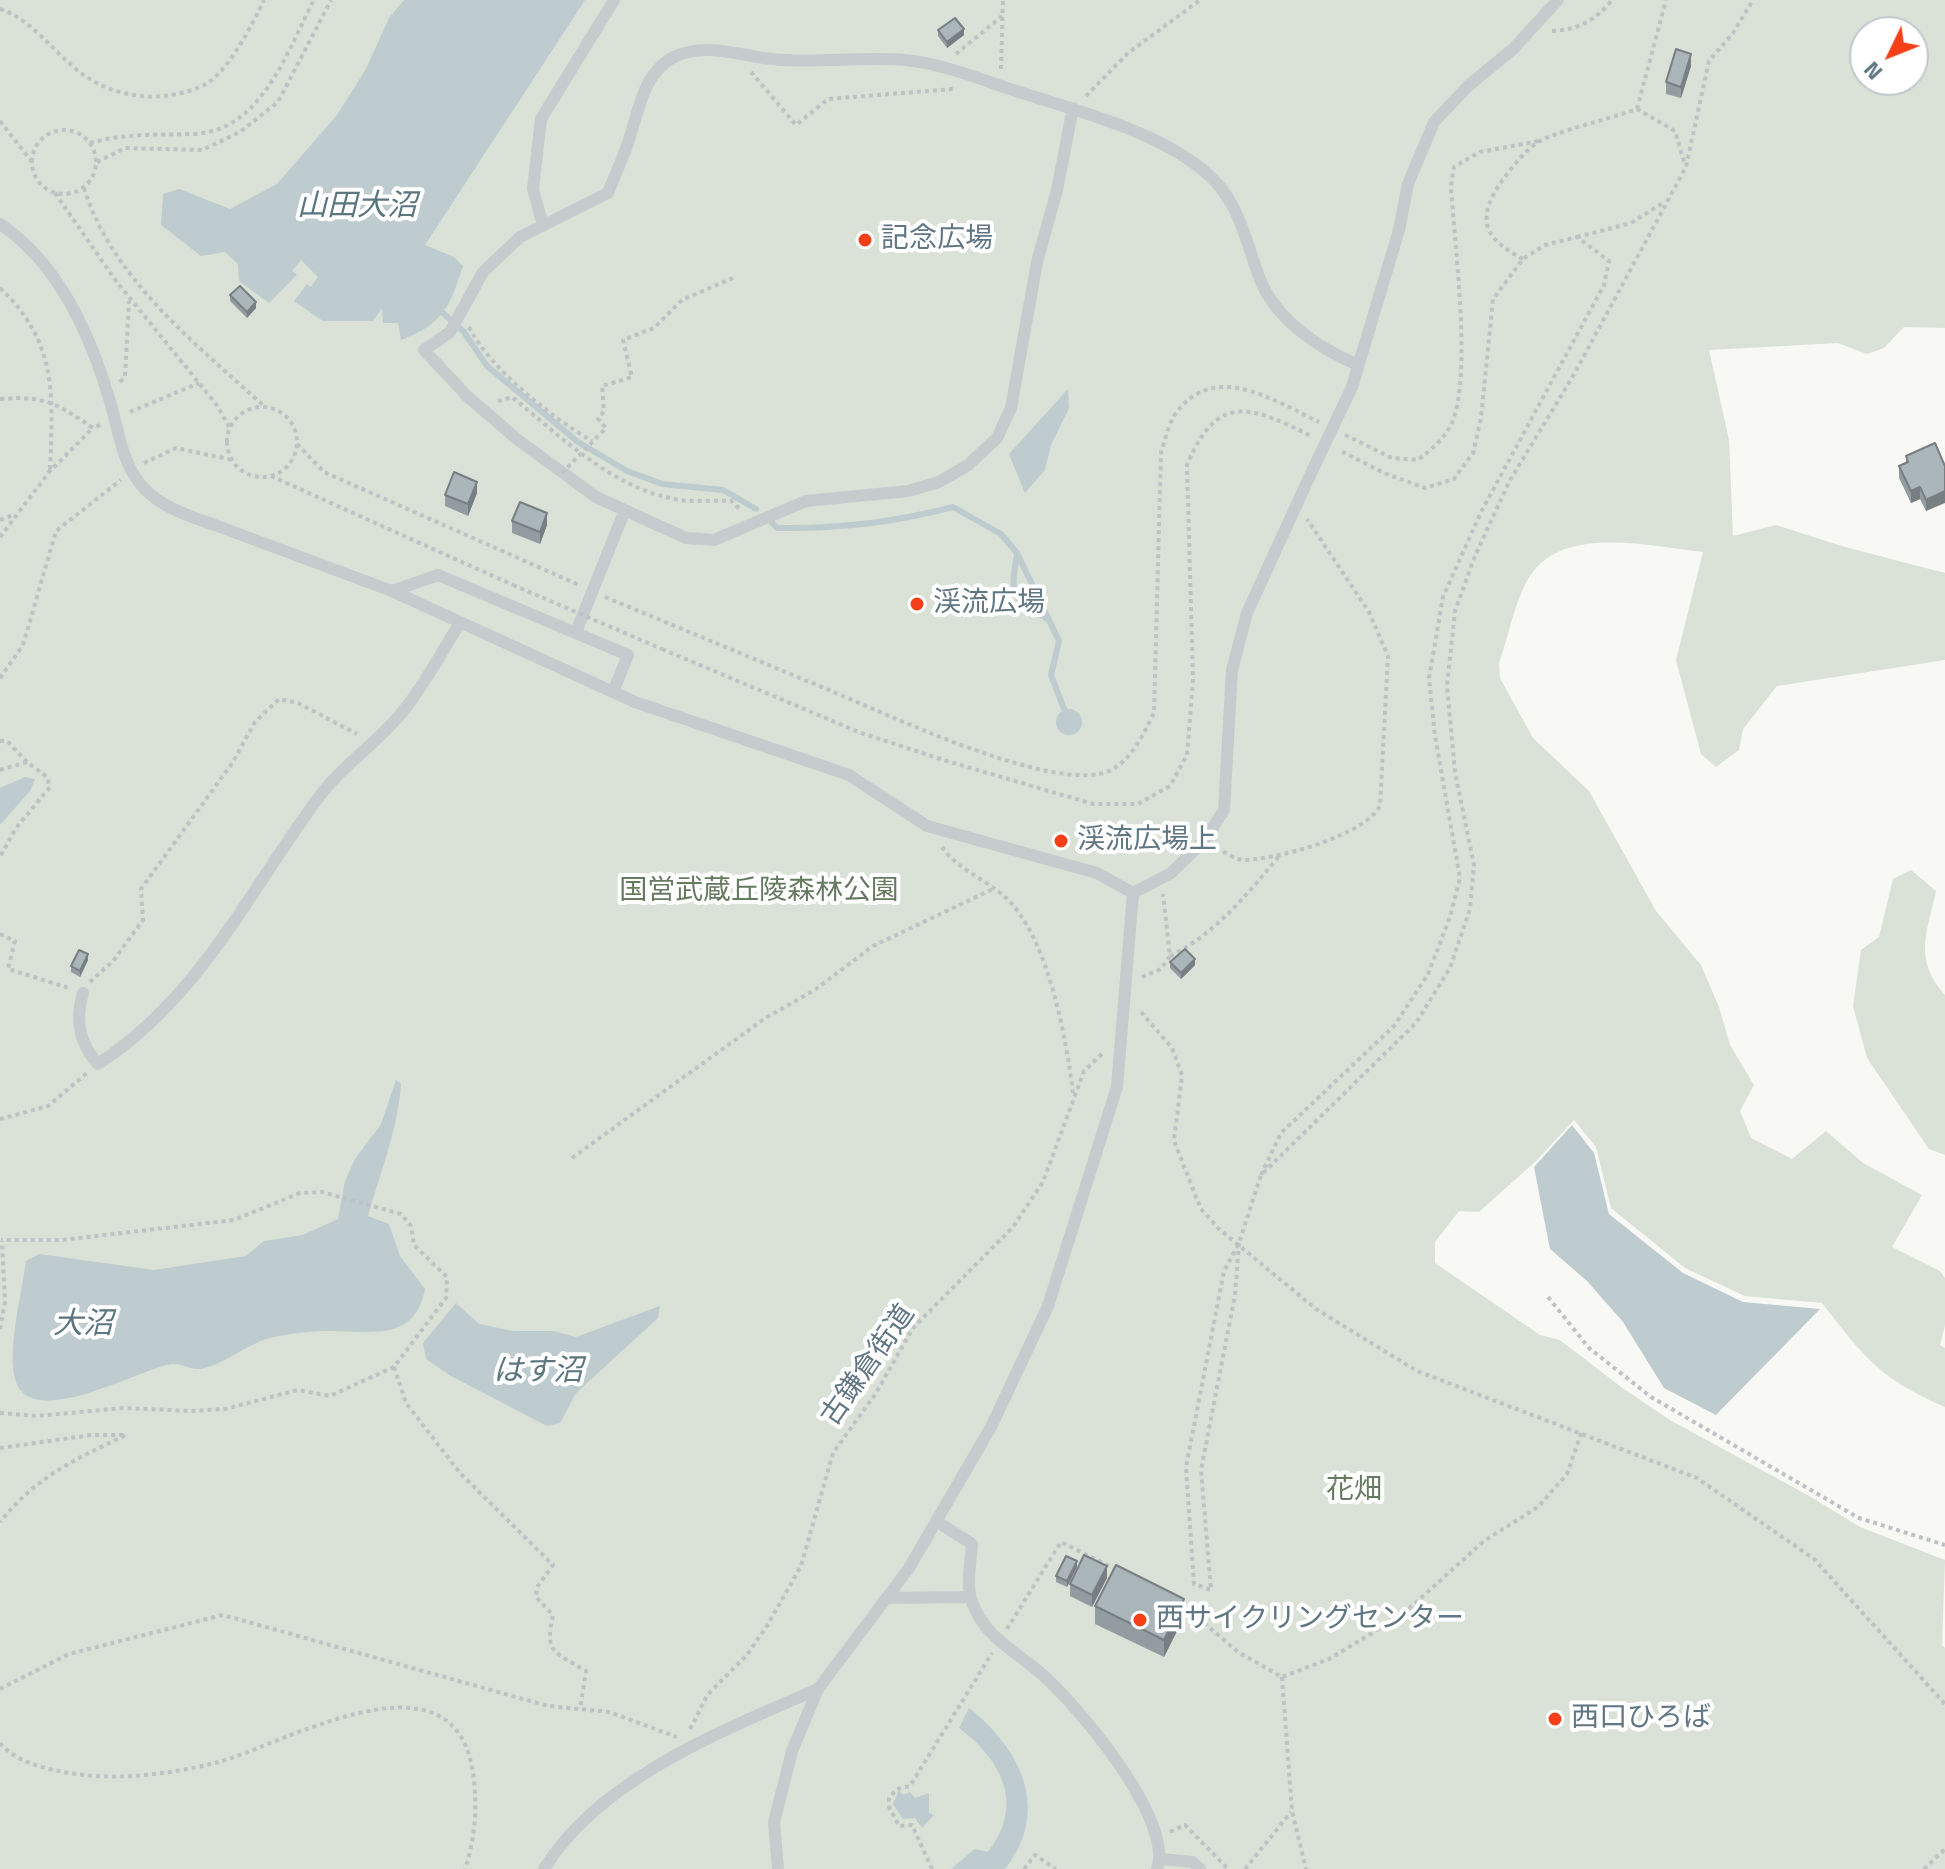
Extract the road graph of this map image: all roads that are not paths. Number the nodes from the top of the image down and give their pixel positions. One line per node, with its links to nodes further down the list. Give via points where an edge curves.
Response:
1 (614, 0): 5 (street, via 541,119 533,189)
2 (1558, 0): 6 (street, via 1434,122 1408,184)
3 (1073, 108): 5 (street, via 939,68 884,59 774,60 717,50 676,56 655,74 638,102 608,193); 6 (street, via 1160,141 1203,169 1225,191 1251,245 1258,277 1280,310 1303,334); 7 (street, via 1037,262 1011,408 997,438 968,465 939,482 908,491 806,501 714,540 686,538)
4 (0, 224): 8 (street, bridge, via 51,271 99,368 123,454 141,489 161,505)
5 (543, 226): 7 (street, via 520,237 483,272 450,332 424,350 478,406 562,473)
6 (1358, 365): 12 (street, bridge, via 1243,627 1232,670 1224,810 1204,841 1161,879)
7 (625, 510): 10 (street)
8 (392, 591): 9 (street); 10 (street, via 438,575)
9 (460, 623): 11 (street); 13 (street, via 405,710 320,795 211,958 134,1041 98,1064 85,1050 76,1015)
10 (576, 632): 11 (street, via 628,655)
11 (613, 692): 12 (street, via 849,775 927,826 1097,873)
12 (1133, 893): 14 (street, via 1117,1087 1048,1306 991,1427)
13 (83, 993)
14 (936, 1521): 15 (street, via 972,1544); 16 (street)
15 (969, 1597): 16 (street); 18 (street, via 998,1643 1037,1670 1100,1737 1150,1817)
16 (887, 1598): 17 (street)
17 (818, 1689): 19 (street, via 632,1781 584,1823); 20 (street, via 792,1751 774,1822)
18 (1159, 1864): 21 (street, via 1192,1862)
19 (549, 1866)
20 (778, 1869)
21 (1200, 1869)

